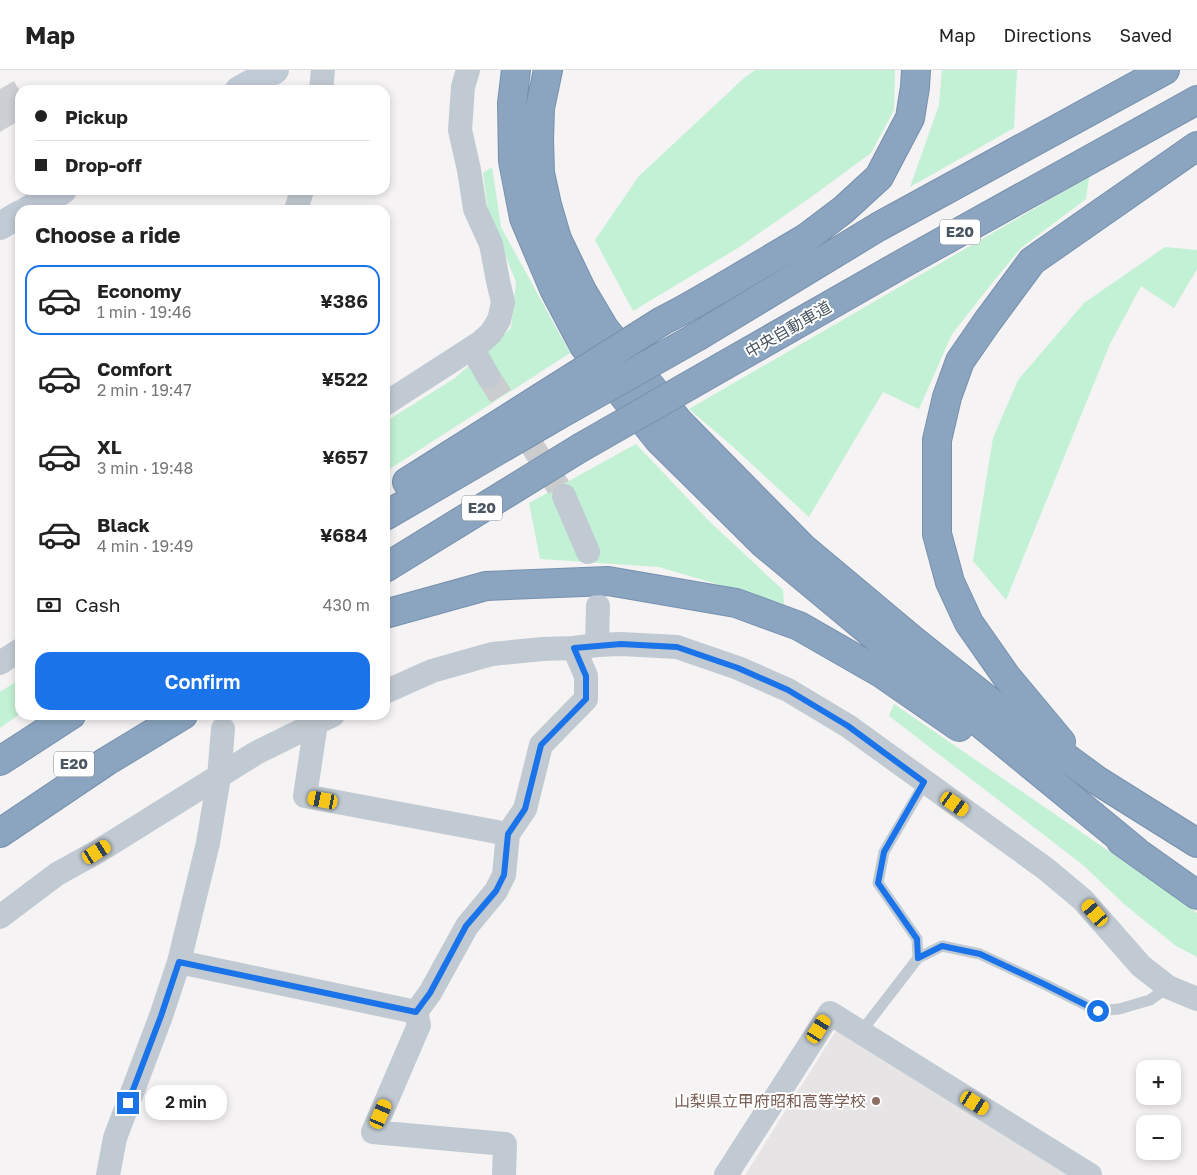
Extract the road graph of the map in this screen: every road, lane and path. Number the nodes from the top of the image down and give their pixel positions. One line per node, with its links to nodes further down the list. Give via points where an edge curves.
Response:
1 (275, 70): 8 (street)
2 (323, 70): 9 (street)
3 (468, 70): 16 (street, via 463,87 460,130 475,208 491,244 503,302 499,320 491,333)
4 (516, 70): 46 (highway, via 512,103 512,161 524,218 554,289 584,346 658,439 764,544)
5 (548, 70): 40 (highway, via 540,108 540,173 557,239 604,328 679,422 803,548 998,708)
6 (916, 70): 19 (highway, bridge, via 910,118 879,176 843,210 806,238 662,321)
7 (1165, 70): 19 (highway, E20, bridge, via 878,227 700,335)
8 (248, 85)
9 (322, 85)
10 (1197, 100): 24 (highway, 中央自動車道 / E20, bridge, via 724,365 580,448)
11 (1197, 146): 40 (highway, via 1032,261 960,361 937,440 938,534 950,582 969,623 1006,676)
12 (54, 195): 13 (street)
13 (37, 205)
14 (15, 217): 15 (street)
15 (0, 226)
16 (472, 348): 17 (street); 18 (street)
17 (488, 376)
18 (390, 401)
19 (547, 407): 20 (highway); 22 (highway, E20)
20 (390, 493)
21 (564, 496): 23 (street)
22 (390, 513)
23 (588, 552)
24 (390, 565)
25 (598, 606): 27 (street)
26 (390, 613): 46 (highway, via 486,586 600,581 736,603 798,626 881,673)
27 (597, 645): 28 (street); 41 (street, via 677,647 738,668 788,690 848,726)
28 (574, 648): 31 (street, via 492,654 432,672); 44 (street, via 586,676 586,699 541,745 525,809)
29 (15, 654): 30 (street)
30 (0, 664)
31 (390, 690)
32 (63, 720): 38 (highway, E20)
33 (140, 720): 42 (highway, E20)
34 (175, 720): 43 (highway)
35 (323, 720): 39 (street, via 256,753)
36 (325, 720): 44 (street, via 305,796)
37 (223, 729): 39 (street)
38 (0, 761)
39 (218, 777): 48 (street, via 58,874); 50 (street, via 208,843)
40 (1098, 781): 45 (highway)
41 (924, 782): 49 (lane, via 884,852 878,883 917,939); 51 (street, via 1084,900 1141,966)
42 (0, 813)
43 (0, 833)
44 (508, 834): 53 (street, via 504,875 496,891 466,926 430,993)
45 (1197, 843)
46 (1136, 851): 47 (highway)
47 (1197, 895)
48 (0, 916)
49 (918, 958): 51 (lane, via 942,946 980,954 1098,1011 1150,1000); 54 (lane)
50 (179, 962): 53 (street); 55 (street, via 115,1138)
51 (1168, 986): 52 (street)
52 (1197, 1000)
53 (416, 1012): 56 (street, via 419,1025 373,1132 505,1144)
54 (861, 1032): 57 (street, via 830,1013); 58 (street)
55 (108, 1175)
56 (504, 1175)
57 (726, 1175)
58 (1090, 1175)

